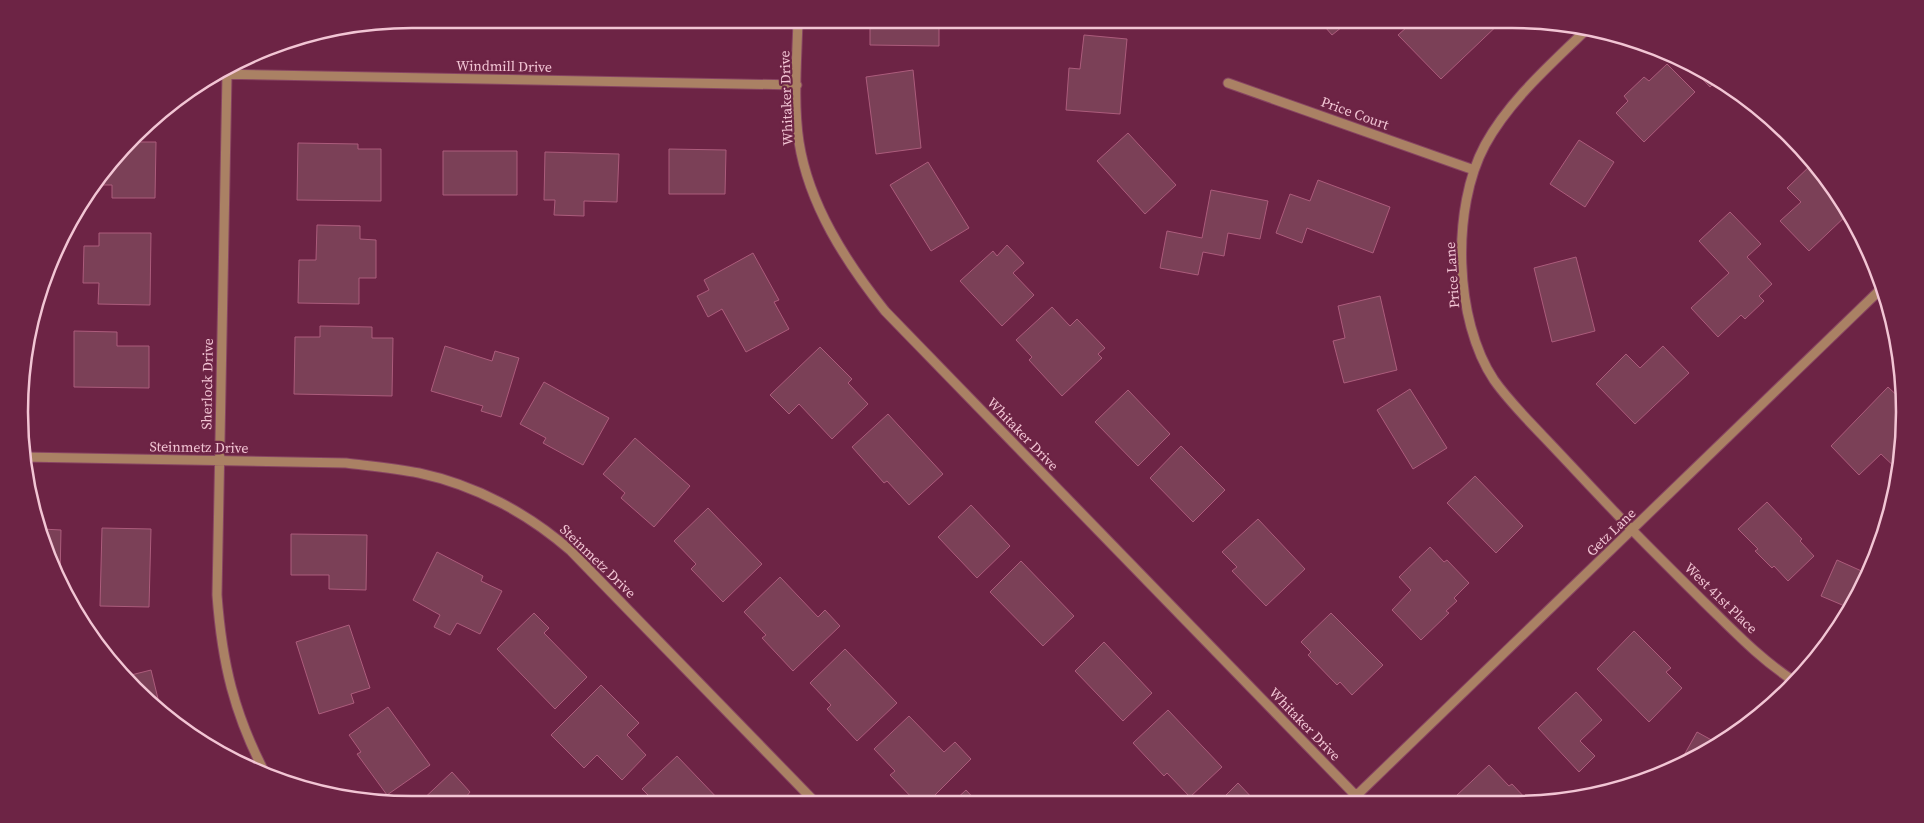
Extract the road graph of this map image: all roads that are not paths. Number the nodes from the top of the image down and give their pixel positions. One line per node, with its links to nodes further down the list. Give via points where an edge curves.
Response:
1 (798, 28): 5 (street, Whitaker Drive)
2 (1582, 34): 6 (street, Price Lane, via 1508,111 1485,144)
3 (227, 75): 5 (street, Windmill Drive); 9 (street, Sherlock Drive)
4 (1228, 83): 6 (street, Price Court)
5 (797, 85): 14 (street, Whitaker Drive, via 799,140 806,170 830,228 865,287)
6 (1474, 170): 10 (street, Price Lane, via 1464,216 1461,258 1463,288 1476,345 1495,380 1520,411)
7 (1877, 293): 10 (street, Getz Lane)
8 (30, 457): 9 (street, Steinmetz Drive)
9 (219, 462): 12 (street, Sherlock Drive, via 217,595 223,653 232,696); 13 (street, Steinmetz Drive, via 375,465 446,480 512,509 549,533 582,561)
10 (1632, 530): 11 (street, West 41st Place, via 1743,640); 15 (street, Getz Lane)
11 (1789, 678)
12 (261, 764)
13 (809, 796)
14 (1356, 796)
15 (1362, 796)

